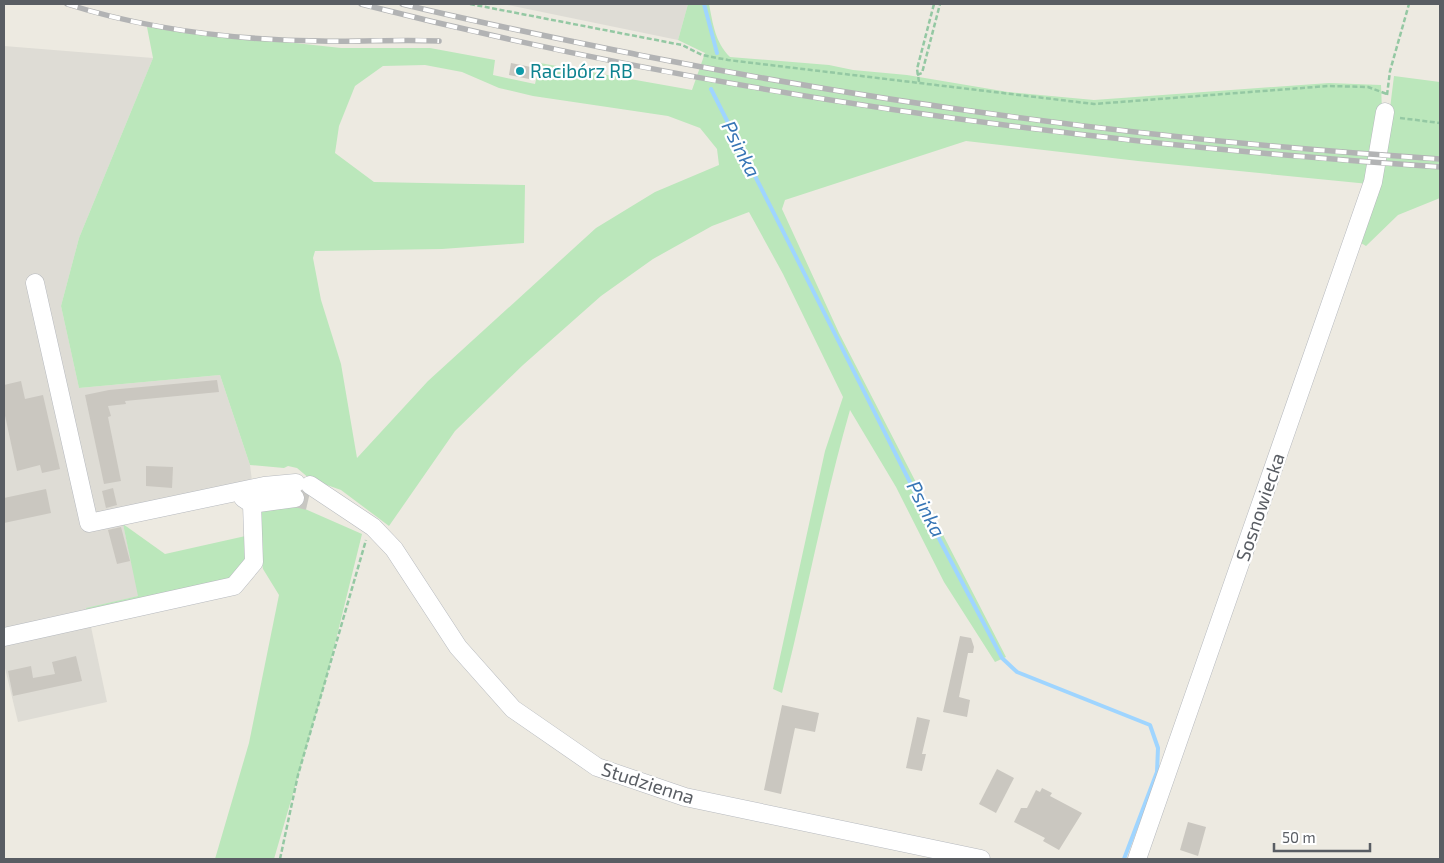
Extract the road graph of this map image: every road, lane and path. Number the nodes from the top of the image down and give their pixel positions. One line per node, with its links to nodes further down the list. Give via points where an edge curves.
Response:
1 (470, 4): 6 (path, via 682,45 702,55 728,60)
2 (934, 4): 5 (path)
3 (940, 4): 5 (path, via 922,73)
4 (1409, 4): 6 (path, via 1390,71 1387,94 1368,87 1328,86 1094,104 1008,96)
5 (917, 75): 6 (path)
6 (919, 82)
7 (1385, 112): 8 (path, via 1401,118); 17 (street, Sosnowiecka, via 1373,182)
8 (1440, 123)
9 (36, 283): 11 (street, Studzienna, via 89,523)
10 (302, 492): 11 (street, Studzienna, via 264,486); 12 (street, Studzienna); 13 (street, Studzienna, via 333,502)
11 (234, 493): 12 (street)
12 (252, 504): 14 (street, via 254,562 234,586)
13 (373, 527): 15 (path, via 364,544 298,775); 16 (street, Studzienna, via 394,550 458,647 513,709 597,768 685,797)
14 (4, 637)
15 (280, 859)
16 (981, 859)
17 (1137, 859)

